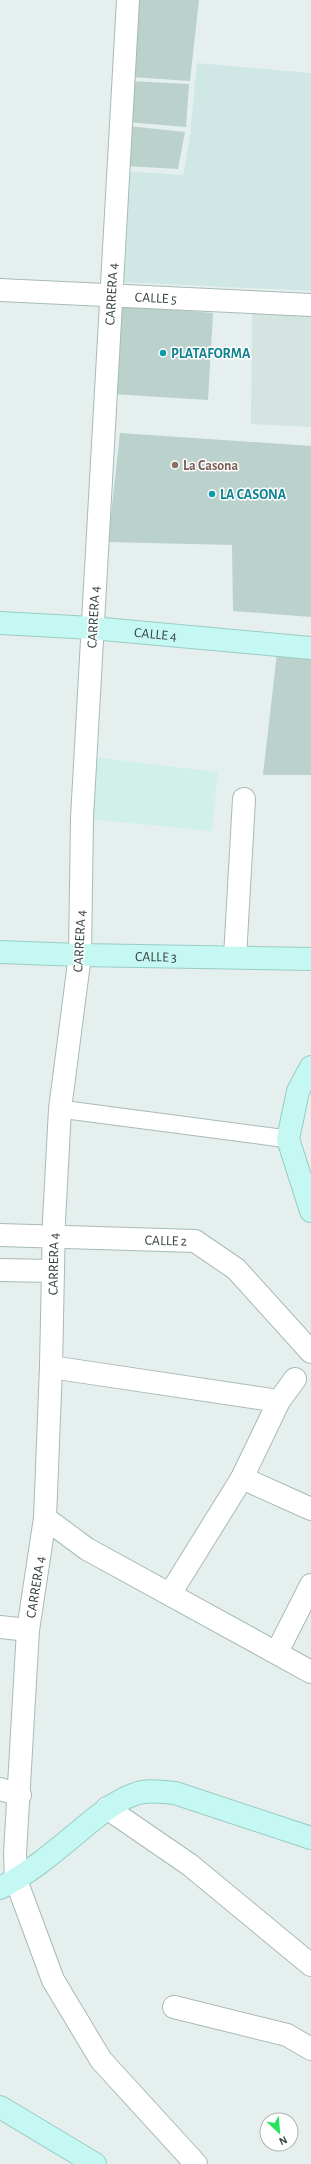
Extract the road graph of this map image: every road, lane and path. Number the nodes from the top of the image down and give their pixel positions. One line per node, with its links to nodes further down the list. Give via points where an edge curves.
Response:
1 (128, 0): 3 (street, CARRERA 4)
2 (0, 290): 3 (street, CALLE 5)
3 (110, 295): 4 (street, CALLE 5); 6 (street, CARRERA 4)
4 (311, 305)
5 (0, 623): 6 (main road, CALLE 4)
6 (92, 628): 7 (main road, CALLE 4); 10 (street, CARRERA 4, via 82,818)
7 (311, 648)
8 (244, 799): 11 (street)
9 (0, 952): 10 (main road, CALLE 3)
10 (80, 955): 11 (main road, CALLE 3); 14 (street, CARRERA 4)
11 (235, 957): 12 (main road, CALLE 3)
12 (311, 959)
13 (311, 1067): 15 (main road, via 298,1091)
14 (60, 1109): 15 (street); 18 (street, CARRERA 4)
15 (288, 1140): 16 (main road)
16 (311, 1211)
17 (0, 1235): 18 (street, CALLE 2)
18 (53, 1236): 20 (street, CARRERA 4); 21 (street, CALLE 2, via 194,1241 236,1269)
19 (0, 1270): 20 (street)
20 (53, 1271): 22 (street, CARRERA 4)
21 (311, 1352)
22 (52, 1367): 24 (street); 27 (street, CARRERA 4)
23 (295, 1379): 24 (street)
24 (280, 1401): 25 (street)
25 (242, 1478): 26 (street); 29 (street)
26 (311, 1509)
27 (45, 1518): 29 (street, via 87,1549); 31 (street, CARRERA 4)
28 (311, 1585): 32 (street)
29 (170, 1594): 32 (street)
30 (0, 1627): 31 (street)
31 (28, 1630): 34 (street, CARRERA 4)
32 (277, 1652): 33 (street)
33 (311, 1672)
34 (10, 1792): 37 (street, CARRERA 4, via 15,1854)
35 (107, 1808): 36 (main road, via 136,1793 175,1793); 37 (main road, via 50,1855); 38 (street, via 190,1865)
36 (311, 1838)
37 (8, 1884): 43 (street, CARRERA 4, via 53,1980 101,2060)
38 (311, 1965)
39 (174, 2007): 40 (street, via 288,2035)
40 (311, 2049)
41 (0, 2107): 42 (main road)
42 (95, 2164)
43 (196, 2164)

